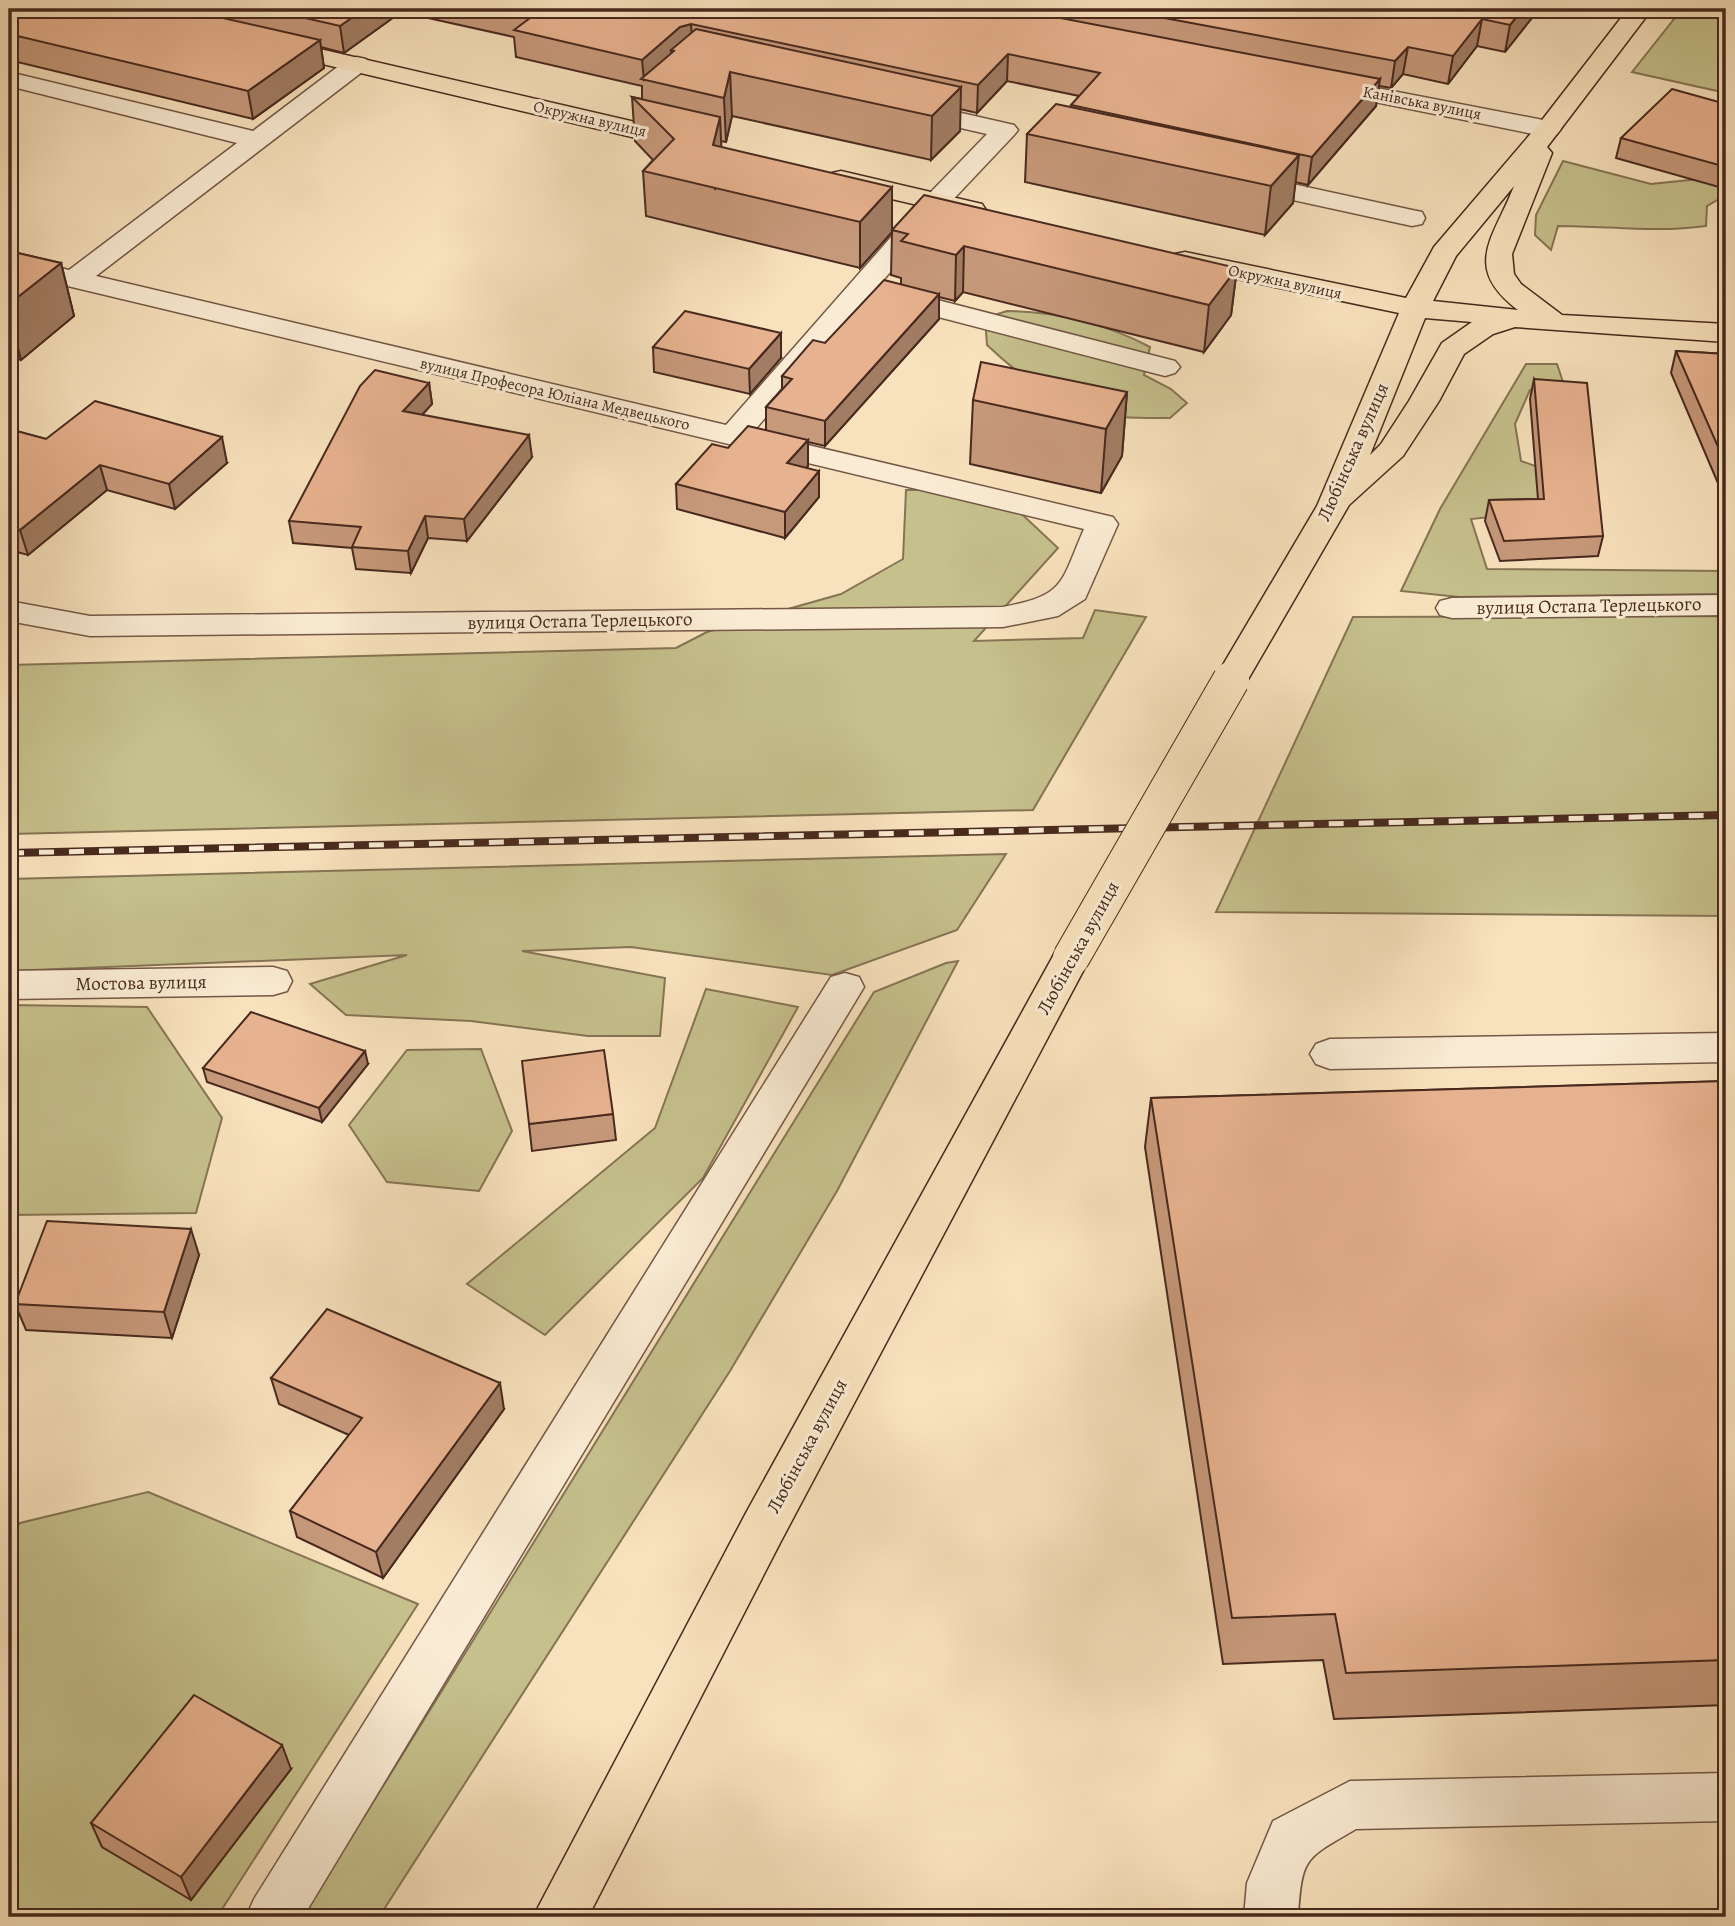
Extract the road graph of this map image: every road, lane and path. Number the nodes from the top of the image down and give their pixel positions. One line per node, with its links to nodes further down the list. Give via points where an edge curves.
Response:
1 (1640, 9): 7 (main road, Любінська вулиця)
2 (251, 40): 3 (main road, Окружна вулиця)
3 (357, 64): 10 (street); 11 (main road, Окружна вулиця, via 628,118)
4 (9, 79): 10 (street)
5 (1302, 80): 7 (street, Канівська вулиця)
6 (883, 103): 8 (street)
7 (1548, 129): 21 (main road, Любінська вулиця, via 1444,253); 23 (main road, via 1521,203 1500,243 1498,265 1504,282 1517,296)
8 (1005, 130): 9 (street); 14 (street)
9 (1032, 136)
10 (257, 140): 19 (street)
11 (712, 148)
12 (818, 173): 14 (main road)
13 (1222, 177): 16 (street)
14 (937, 201): 15 (main road); 20 (street)
15 (1003, 217)
16 (1412, 218)
17 (1163, 254): 21 (main road, Окружна вулиця)
18 (9, 264): 19 (street, вулиця Професора Юліана Медвецького)
19 (74, 279): 26 (street, вулиця Професора Юліана Медвецького)
20 (861, 288): 25 (street); 26 (street)
21 (1415, 308): 22 (main road, Окружна вулиця); 27 (main road, Любінська вулиця)
22 (1512, 319): 23 (main road, Окружна вулиця); 27 (main road, via 1483,328 1452,349 1392,450)
23 (1552, 321): 24 (main road, Окружна вулиця)
24 (1726, 332)
25 (1165, 367)
26 (733, 436): 28 (street, вулиця Професора Юліана Медвецького)
27 (1333, 506): 39 (main road, Любінська вулиця, bridge, via 1071,957 763,1528)
28 (1102, 524): 31 (street, вулиця Остапа Терлецького, via 1073,592 1046,609 1003,617 90,626)
29 (1726, 605): 30 (street, вулиця Остапа Терлецького)
30 (1452, 608)
31 (9, 611)
32 (273, 981): 33 (street, Мостова вулиця)
33 (9, 985)
34 (845, 987): 38 (street)
35 (1726, 1047): 36 (street)
36 (1330, 1054)
37 (1726, 1797): 40 (street, via 1350,1805 1291,1839 1273,1883)
38 (273, 1917)
39 (560, 1917)
40 (1271, 1917)

